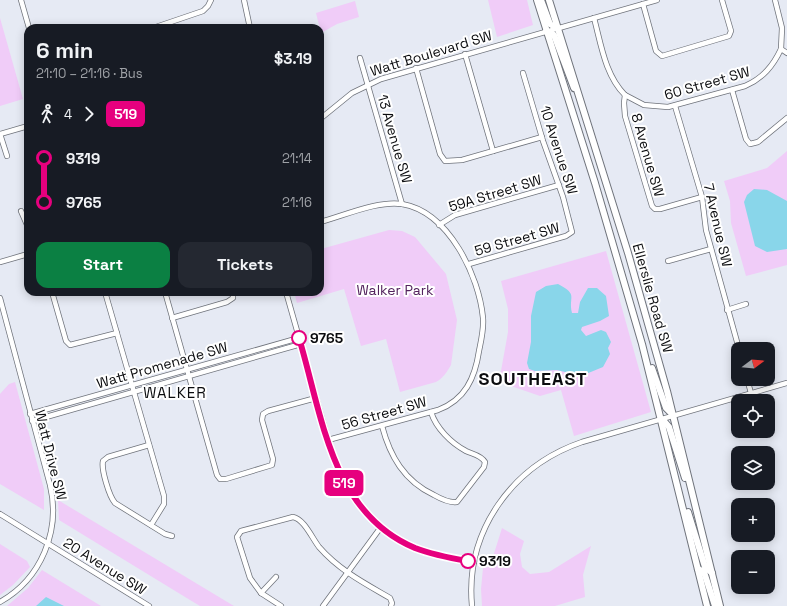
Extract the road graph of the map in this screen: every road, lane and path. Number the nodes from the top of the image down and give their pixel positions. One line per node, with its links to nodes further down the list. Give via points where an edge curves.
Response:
1 (21, 0): 12 (street)
2 (211, 0): 13 (street, via 207,8)
3 (244, 0): 14 (street)
4 (537, 0): 16 (main road, Ellerslie Road SW)
5 (541, 0): 15 (main road, via 550,24)
6 (549, 0): 15 (main road, Ellerslie Road SW)
7 (657, 0): 10 (street, Watt Boulevard SW)
8 (722, 0): 10 (street, via 730,35 664,56 656,51)
9 (775, 0): 17 (street, via 782,28)
10 (643, 4): 11 (street, Watt Boulevard SW)
11 (594, 18): 15 (street, Watt Boulevard SW); 25 (street, 8 Avenue SW, via 610,73)
12 (28, 24)
13 (166, 24)
14 (249, 24)
15 (558, 29): 16 (street, Watt Boulevard SW); 27 (main road, Ellerslie Road SW)
16 (546, 31): 19 (street, Watt Boulevard SW); 27 (main road, via 554,35); 61 (main road, Ellerslie Road SW, via 595,183)
17 (781, 48): 18 (street); 24 (street, 60 Street SW, via 773,64 762,76 750,84)
18 (787, 53)
19 (465, 54): 21 (street, Watt Boulevard SW); 33 (street)
20 (360, 58): 23 (street, 13 Avenue SW)
21 (416, 68): 23 (street, Watt Boulevard SW); 33 (street, via 440,154 444,160 457,161)
22 (523, 73): 32 (street, 10 Avenue SW)
23 (368, 84): 28 (street, Watt Boulevard SW); 37 (street, 13 Avenue SW)
24 (732, 90): 26 (street, 60 Street SW); 29 (street, via 746,139 750,144 758,142)
25 (625, 95): 26 (street, 60 Street SW, via 650,106); 36 (street, 8 Avenue SW, via 625,116 654,208 660,209)
26 (675, 106): 36 (street, 7 Avenue SW)
27 (586, 113): 72 (main road, Ellerslie Road SW)
28 (324, 116)
29 (787, 118)
30 (24, 127): 31 (street)
31 (0, 134): 34 (street)
32 (542, 137): 33 (street); 35 (street, 10 Avenue SW)
33 (493, 151)
34 (6, 156)
35 (559, 185): 41 (street, 59A Street SW, via 458,214); 42 (street, 10 Avenue SW, via 572,228)
36 (702, 197): 43 (street, 7 Avenue SW)
37 (402, 204): 40 (street, via 383,205); 41 (street, via 424,212)
38 (21, 211): 39 (street)
39 (24, 218)
40 (324, 221)
41 (440, 225): 47 (street)
42 (571, 233): 47 (street, 59 Street SW)
43 (711, 249): 45 (street); 55 (street, 7 Avenue SW)
44 (24, 255): 46 (street)
45 (668, 261)
46 (0, 262)
47 (469, 264): 70 (street, 56 Street SW, via 483,317 477,363 466,390 455,401)
48 (53, 296): 57 (street, via 66,341 70,345)
49 (106, 296): 57 (street)
50 (166, 296): 56 (street)
51 (232, 296): 56 (street, via 227,302)
52 (287, 296): 58 (street)
53 (0, 298): 71 (street, Watt Drive SW)
54 (746, 304): 55 (street)
55 (727, 310): 59 (street, 7 Avenue SW)
56 (172, 318): 62 (street)
57 (117, 333): 65 (street)
58 (299, 338): 60 (street); 62 (street, Watt Promenade SW)
59 (737, 342)
60 (301, 344): 63 (street, Watt Promenade SW); 69 (street)
61 (642, 344): 72 (main road, via 666,408); 73 (main road, Ellerslie Road SW)
62 (187, 370): 63 (street); 65 (street, Watt Promenade SW)
63 (188, 376): 67 (street, Watt Promenade SW); 69 (street, via 220,479 267,468 273,463 262,420 263,414)
64 (787, 384): 68 (street)
65 (132, 385): 67 (street); 71 (street, Watt Promenade SW)
66 (749, 386): 68 (street)
67 (134, 392): 74 (street, Watt Promenade SW); 77 (street)
68 (751, 393): 72 (street)
69 (316, 398): 76 (street)
70 (431, 412): 75 (street, 56 Street SW); 75 (street, via 434,420 450,439 485,462 484,467 457,502 432,495 408,477 389,450)
71 (30, 414): 74 (street, Watt Drive SW)
72 (673, 415): 73 (street); 78 (main road, Ellerslie Road SW)
73 (662, 418): 78 (main road, via 669,427); 79 (main road, Ellerslie Road SW); 85 (street, via 578,443 531,469 509,489 492,512)
74 (32, 421): 84 (street, Watt Drive SW, via 52,498 53,519)
75 (382, 426): 76 (street, 56 Street SW)
76 (328, 440): 82 (street, via 338,471 349,492)
77 (149, 445): 81 (street, via 164,500); 81 (street, via 108,457 103,461 102,467 115,503)
78 (692, 492): 88 (main road, Ellerslie Road SW)
79 (680, 494): 86 (main road, Ellerslie Road SW); 88 (main road, via 705,567)
80 (0, 514): 84 (street, 20 Avenue SW)
81 (151, 525): 83 (street)
82 (381, 527): 85 (street, via 425,552); 87 (street)
83 (172, 536)
84 (48, 544): 91 (street, Watt Drive SW, via 28,580); 93 (street, 20 Avenue SW)
85 (474, 562): 96 (street)
86 (698, 569): 97 (main road, Ellerslie Road SW); 98 (main road, via 704,572)
87 (347, 573): 90 (street, via 325,553 296,518 291,517 248,529 237,535 248,574); 92 (street, via 390,598); 95 (street)
88 (712, 573): 99 (main road, Ellerslie Road SW)
89 (276, 577): 90 (street)
90 (261, 593): 94 (street)
91 (0, 602)
92 (391, 603)
93 (149, 606)
94 (281, 606)
95 (323, 606)
96 (472, 606)
97 (707, 606)
98 (715, 606)
99 (720, 606)

